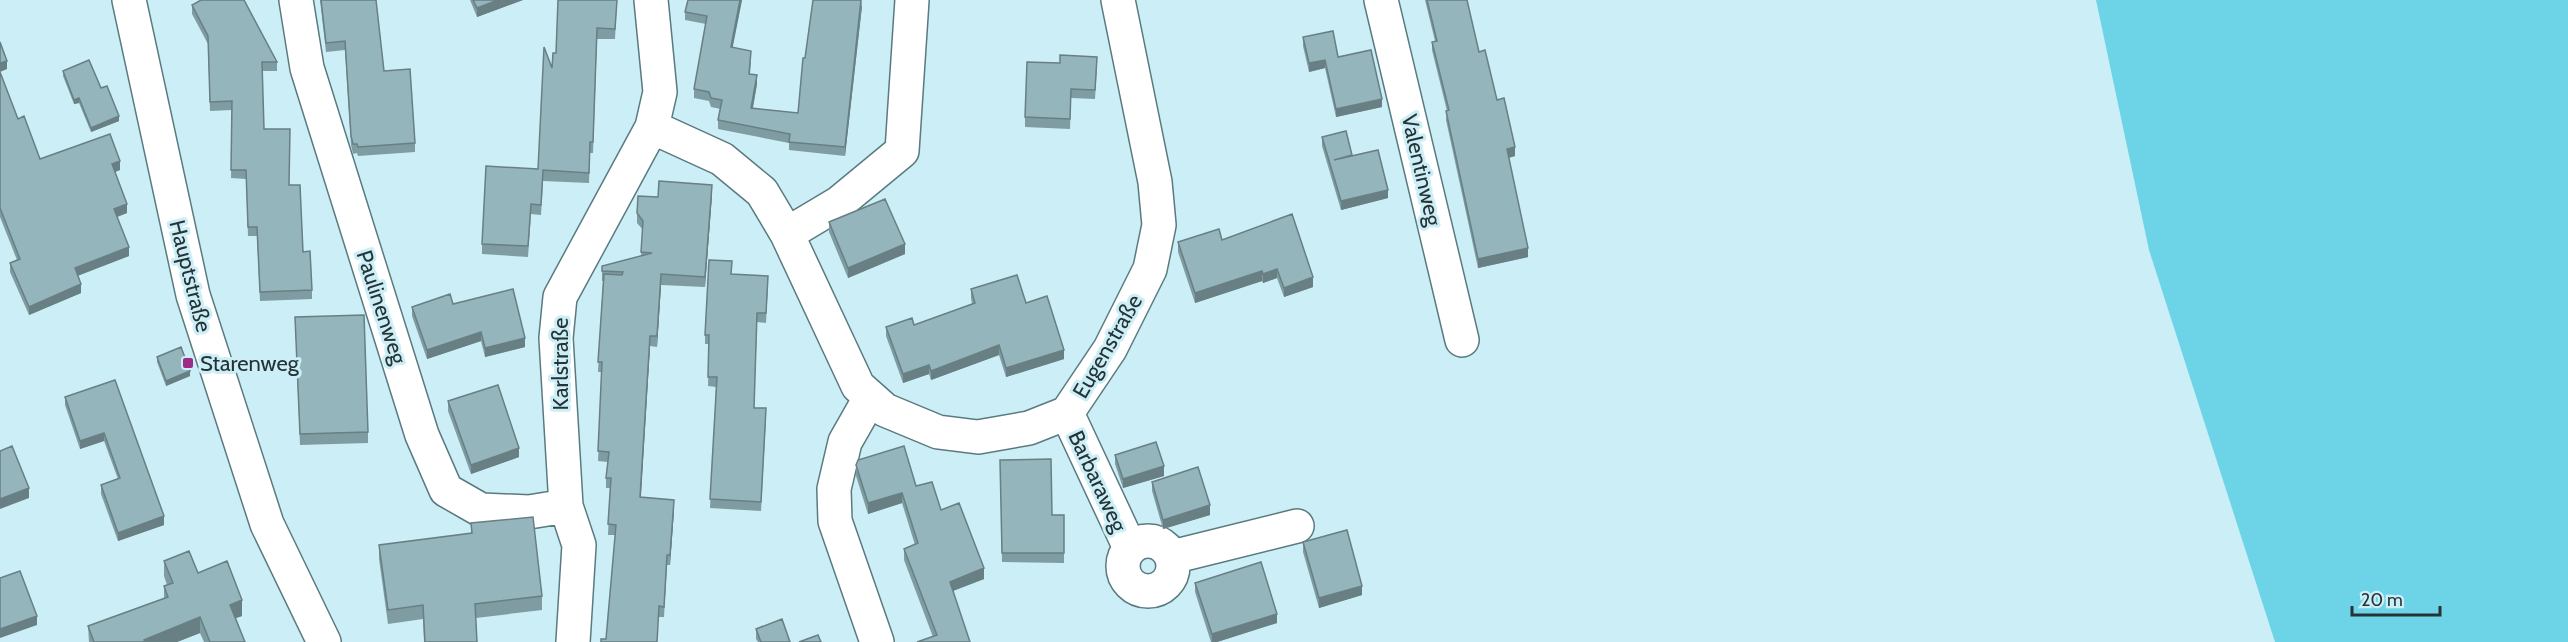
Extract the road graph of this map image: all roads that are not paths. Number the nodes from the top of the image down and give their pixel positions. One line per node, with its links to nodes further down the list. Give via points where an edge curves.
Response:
1 (129, 0): 16 (street, Hauptstraße, via 193,295 267,524)
2 (296, 0): 12 (street, Paulinenweg, via 307,68 422,435 446,490 481,510 529,512)
3 (651, 0): 7 (street, Karlstraße, via 660,92)
4 (912, 0): 8 (street, via 902,151 839,203)
5 (1118, 0): 11 (street, Eugenstraße, via 1155,182 1159,225 1150,269 1110,349)
6 (1381, 0): 9 (street, Valentinweg)
7 (652, 128): 8 (street, Eugenstraße, via 722,159 762,192); 12 (street, Karlstraße, via 560,297 556,338)
8 (787, 234): 10 (street, Eugenstraße, via 858,386)
9 (1462, 340)
10 (870, 398): 11 (street, Eugenstraße, via 885,410 938,432 978,437 1029,428); 18 (street, via 845,442 834,489 835,521)
11 (1067, 413): 14 (street, Barbaraweg)
12 (566, 506): 17 (street, Karlstraße, via 579,546)
13 (1297, 526): 15 (street)
14 (1130, 548): 15 (street, Barbaraweg, via 1153,541); 15 (street, Barbaraweg, via 1123,572 1139,590 1163,587 1173,573)
15 (1172, 557)
16 (324, 642)
17 (573, 642)
18 (877, 642)

